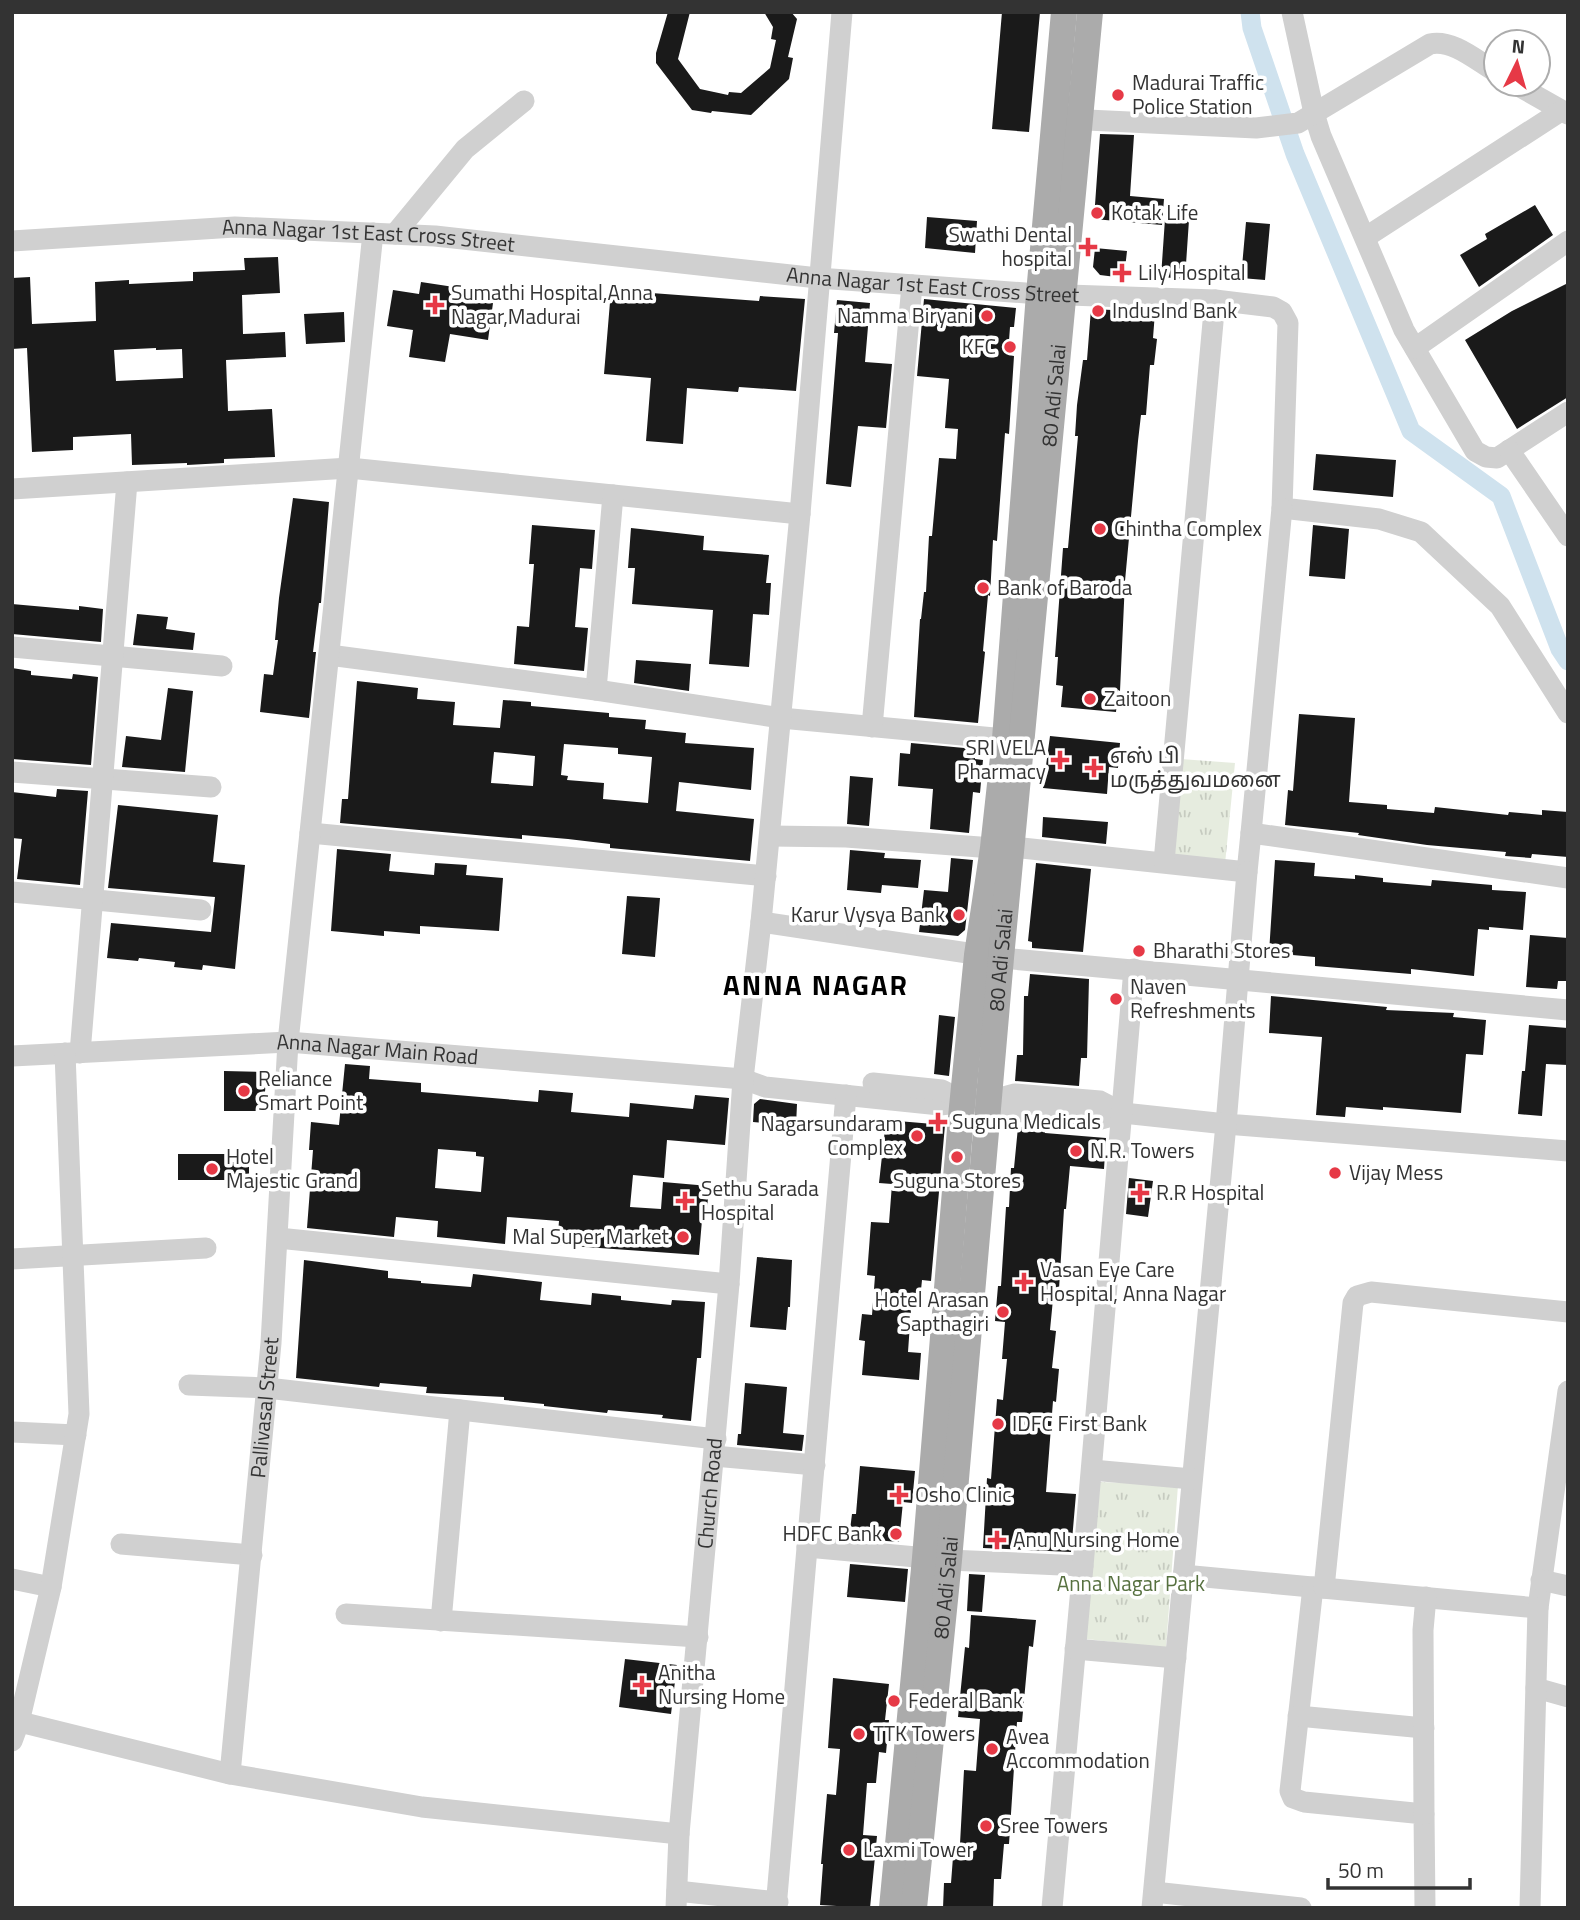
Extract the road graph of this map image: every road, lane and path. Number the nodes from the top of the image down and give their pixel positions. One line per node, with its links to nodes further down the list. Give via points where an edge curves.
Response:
1 (842, 12): 15 (street, Church Road)
2 (1064, 12): 10 (main road, 80 Adi Salai)
3 (1090, 12): 10 (main road, 80 Adi Salai)
4 (1292, 12): 9 (street)
5 (1482, 64): 9 (street, via 1443,42 1430,44)
6 (1540, 98): 8 (street)
7 (524, 101): 11 (street, via 465,149)
8 (1565, 113): 12 (street)
9 (1306, 118): 10 (street, via 1256,128); 12 (street)
10 (1066, 119): 17 (main road, 80 Adi Salai)
11 (384, 233): 13 (street, Anna Nagar 1st East Cross Street, via 234,227); 15 (street, Anna Nagar 1st East Cross Street); 22 (street, Pallivasal Street)
12 (1366, 237): 19 (street)
13 (12, 241)
14 (1568, 241): 19 (street)
15 (818, 278): 16 (street, Anna Nagar 1st East Cross Street); 27 (street, Church Road)
16 (912, 285): 17 (street, Anna Nagar 1st East Cross Street); 36 (street)
17 (1051, 294): 18 (street, Anna Nagar 1st East Cross Street); 37 (main road, 80 Adi Salai); 44 (main road, 80 Adi Salai)
18 (1215, 300): 26 (street, Anna Nagar 1st East Cross Street, via 1273,307 1288,323); 45 (street)
19 (1415, 348): 21 (street, via 1475,451 1497,458)
20 (1568, 412): 21 (street)
21 (1509, 450): 28 (street)
22 (349, 468): 23 (street); 25 (street); 30 (street, Pallivasal Street)
23 (127, 482): 24 (street); 31 (street)
24 (12, 489)
25 (613, 495): 27 (street); 33 (street)
26 (1282, 508): 34 (street, via 1379,519 1421,532 1500,606); 42 (street, Anna Nagar 1st East Cross Street)
27 (800, 514): 35 (street, Church Road)
28 (1568, 537)
29 (12, 647): 31 (street)
30 (329, 655): 33 (street); 41 (street, Pallivasal Street)
31 (113, 656): 32 (street); 39 (street)
32 (222, 666)
33 (596, 690): 35 (street)
34 (1568, 713)
35 (781, 718): 36 (street); 43 (street, Church Road)
36 (872, 727): 37 (street)
37 (1005, 739): 44 (main road, 80 Adi Salai)
38 (12, 772): 39 (street)
39 (103, 779): 40 (street); 50 (street)
40 (211, 787)
41 (310, 832): 47 (street); 57 (street, Pallivasal Street)
42 (1251, 833): 46 (street, Anna Nagar 1st East Cross Street); 48 (street)
43 (769, 836): 44 (street); 47 (street, Church Road)
44 (1003, 847): 45 (street); 53 (main road, 80 Adi Salai)
45 (1164, 862): 46 (street)
46 (1247, 872): 55 (street, Anna Nagar 1st East Cross Street)
47 (766, 876): 52 (street, Church Road)
48 (1568, 877)
49 (12, 892): 50 (street)
50 (93, 900): 51 (street); 58 (street)
51 (201, 911)
52 (761, 922): 53 (street); 60 (street, Church Road)
53 (989, 957): 54 (street); 62 (main road, 80 Adi Salai)
54 (1134, 969): 55 (street); 63 (street)
55 (1236, 980): 56 (street); 64 (street, Anna Nagar 1st East Cross Street)
56 (1568, 1010)
57 (288, 1042): 58 (street, Anna Nagar Main Road); 60 (street, Anna Nagar Main Road); 66 (street, Pallivasal Street)
58 (72, 1053): 59 (street, Anna Nagar Main Road); 68 (street)
59 (12, 1056)
60 (743, 1079): 61 (street, Anna Nagar Main Road, via 765,1087); 62 (street, Anna Nagar Main Road, via 767,1073 942,1090); 70 (street, Church Road)
61 (846, 1095): 62 (street, Anna Nagar Main Road, via 940,1105); 79 (street)
62 (976, 1101): 63 (street, via 1014,1111 1098,1120); 85 (main road, 80 Adi Salai)
63 (1122, 1113): 64 (street); 80 (street)
64 (1226, 1124): 65 (street); 81 (street, Anna Nagar 1st East Cross Street)
65 (1568, 1152)
66 (278, 1238): 70 (street); 73 (street, Pallivasal Street)
67 (206, 1248): 68 (street)
68 (73, 1254): 69 (street); 77 (street)
69 (12, 1259)
70 (729, 1284): 78 (street, Church Road)
71 (1568, 1312): 92 (street, via 1371,1292 1357,1296)
72 (189, 1385): 73 (street)
73 (267, 1388): 75 (street); 84 (street, Pallivasal Street)
74 (1568, 1391): 89 (street)
75 (460, 1410): 78 (street); 96 (street)
76 (12, 1432): 77 (street)
77 (76, 1436): 91 (street)
78 (715, 1448): 79 (street); 97 (street, Church Road)
79 (814, 1465): 83 (street)
80 (1092, 1469): 81 (street); 86 (street)
81 (1192, 1479): 87 (street, Anna Nagar 1st East Cross Street)
82 (121, 1544): 84 (street)
83 (807, 1547): 85 (street); 110 (street)
84 (252, 1555): 105 (street, Pallivasal Street)
85 (937, 1559): 86 (street); 111 (main road, 80 Adi Salai); 112 (main road, 80 Adi Salai)
86 (1083, 1566): 98 (street)
87 (1184, 1575): 92 (street); 99 (street, Anna Nagar 1st East Cross Street)
88 (12, 1578): 91 (street)
89 (1541, 1580): 90 (street); 94 (street)
90 (1568, 1586)
91 (51, 1587): 103 (street)
92 (1319, 1587): 93 (street); 102 (street)
93 (1426, 1597): 94 (street); 104 (street)
94 (1538, 1608): 100 (street)
95 (346, 1614): 96 (street)
96 (441, 1621): 97 (street)
97 (698, 1637): 107 (street, Church Road)
98 (1075, 1649): 99 (street); 113 (street)
99 (1176, 1658): 109 (street, Anna Nagar 1st East Cross Street)
100 (1536, 1688): 101 (street); 116 (street)
101 (1568, 1697)
102 (1298, 1716): 104 (street); 106 (street, via 1293,1798)
103 (15, 1728): 105 (street)
104 (1424, 1728): 106 (street)
105 (230, 1774): 107 (street, via 422,1807)
106 (1423, 1814): 115 (street)
107 (679, 1834): 108 (street, Church Road)
108 (677, 1899): 110 (street)
109 (1153, 1900): 114 (street)
110 (777, 1905)
111 (892, 1908)
112 (915, 1908)
113 (1052, 1908)
114 (1301, 1908)
115 (1425, 1908)
116 (1530, 1908)

